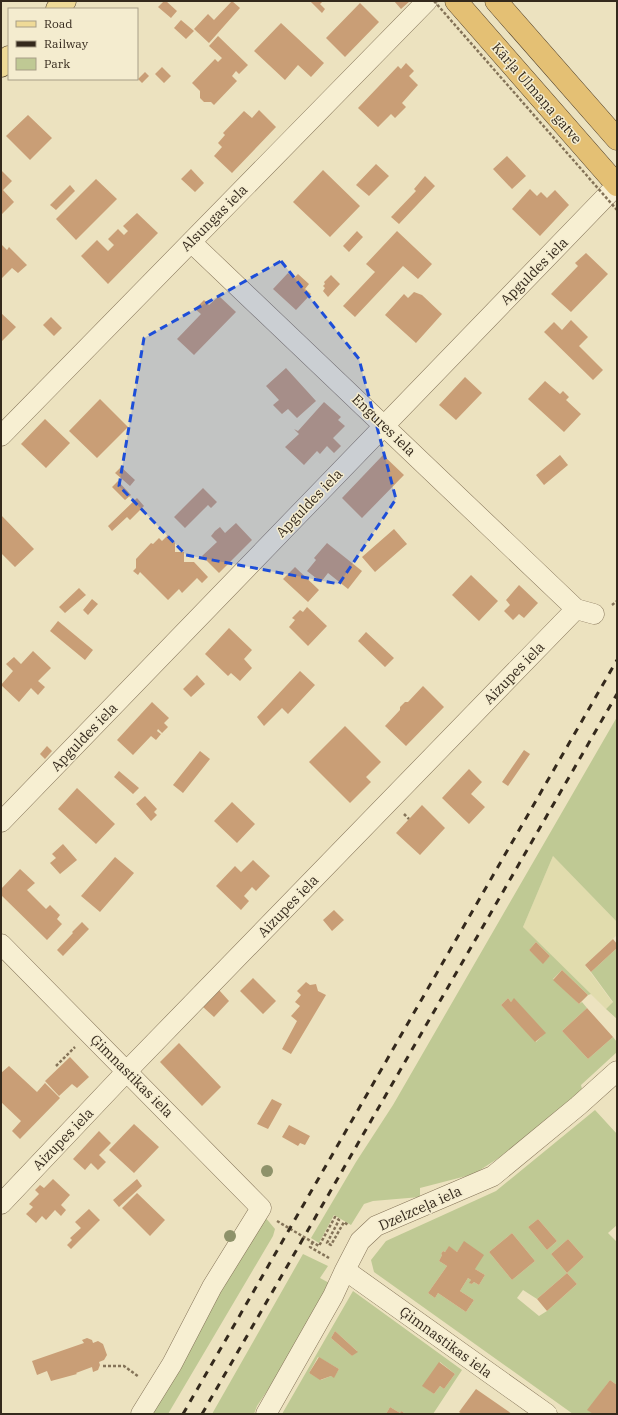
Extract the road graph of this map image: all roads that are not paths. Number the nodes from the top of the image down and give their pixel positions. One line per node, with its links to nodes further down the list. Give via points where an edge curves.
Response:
1 (428, 1): 6 (street, Alsungas iela)
2 (456, 1): 5 (highway, Kārļa Ulmaņa gatve)
3 (496, 1): 4 (highway, Kārļa Ulmaņa gatve)
4 (617, 139)
5 (617, 185): 7 (street, Apguldes iela)
6 (191, 242): 7 (street, Engures iela); 8 (street, Alsungas iela)
7 (384, 425): 9 (street, Engures iela); 10 (street, Apguldes iela)
8 (1, 436)
9 (585, 611): 12 (street, Aizupes iela)
10 (1, 822)
11 (1, 944): 12 (street, Ģimnastikas iela)
12 (127, 1071): 14 (street, Aizupes iela); 16 (street, Ģimnastikas iela, via 261,1208 212,1287 172,1364)
13 (617, 1071): 15 (street, Dzelzceļa iela, via 493,1176 376,1226 360,1241)
14 (1, 1204)
15 (345, 1270): 17 (street, Dzelzceļa iela); 18 (street, Ģimnastikas iela)
16 (141, 1414)
17 (266, 1414)
18 (546, 1414)

